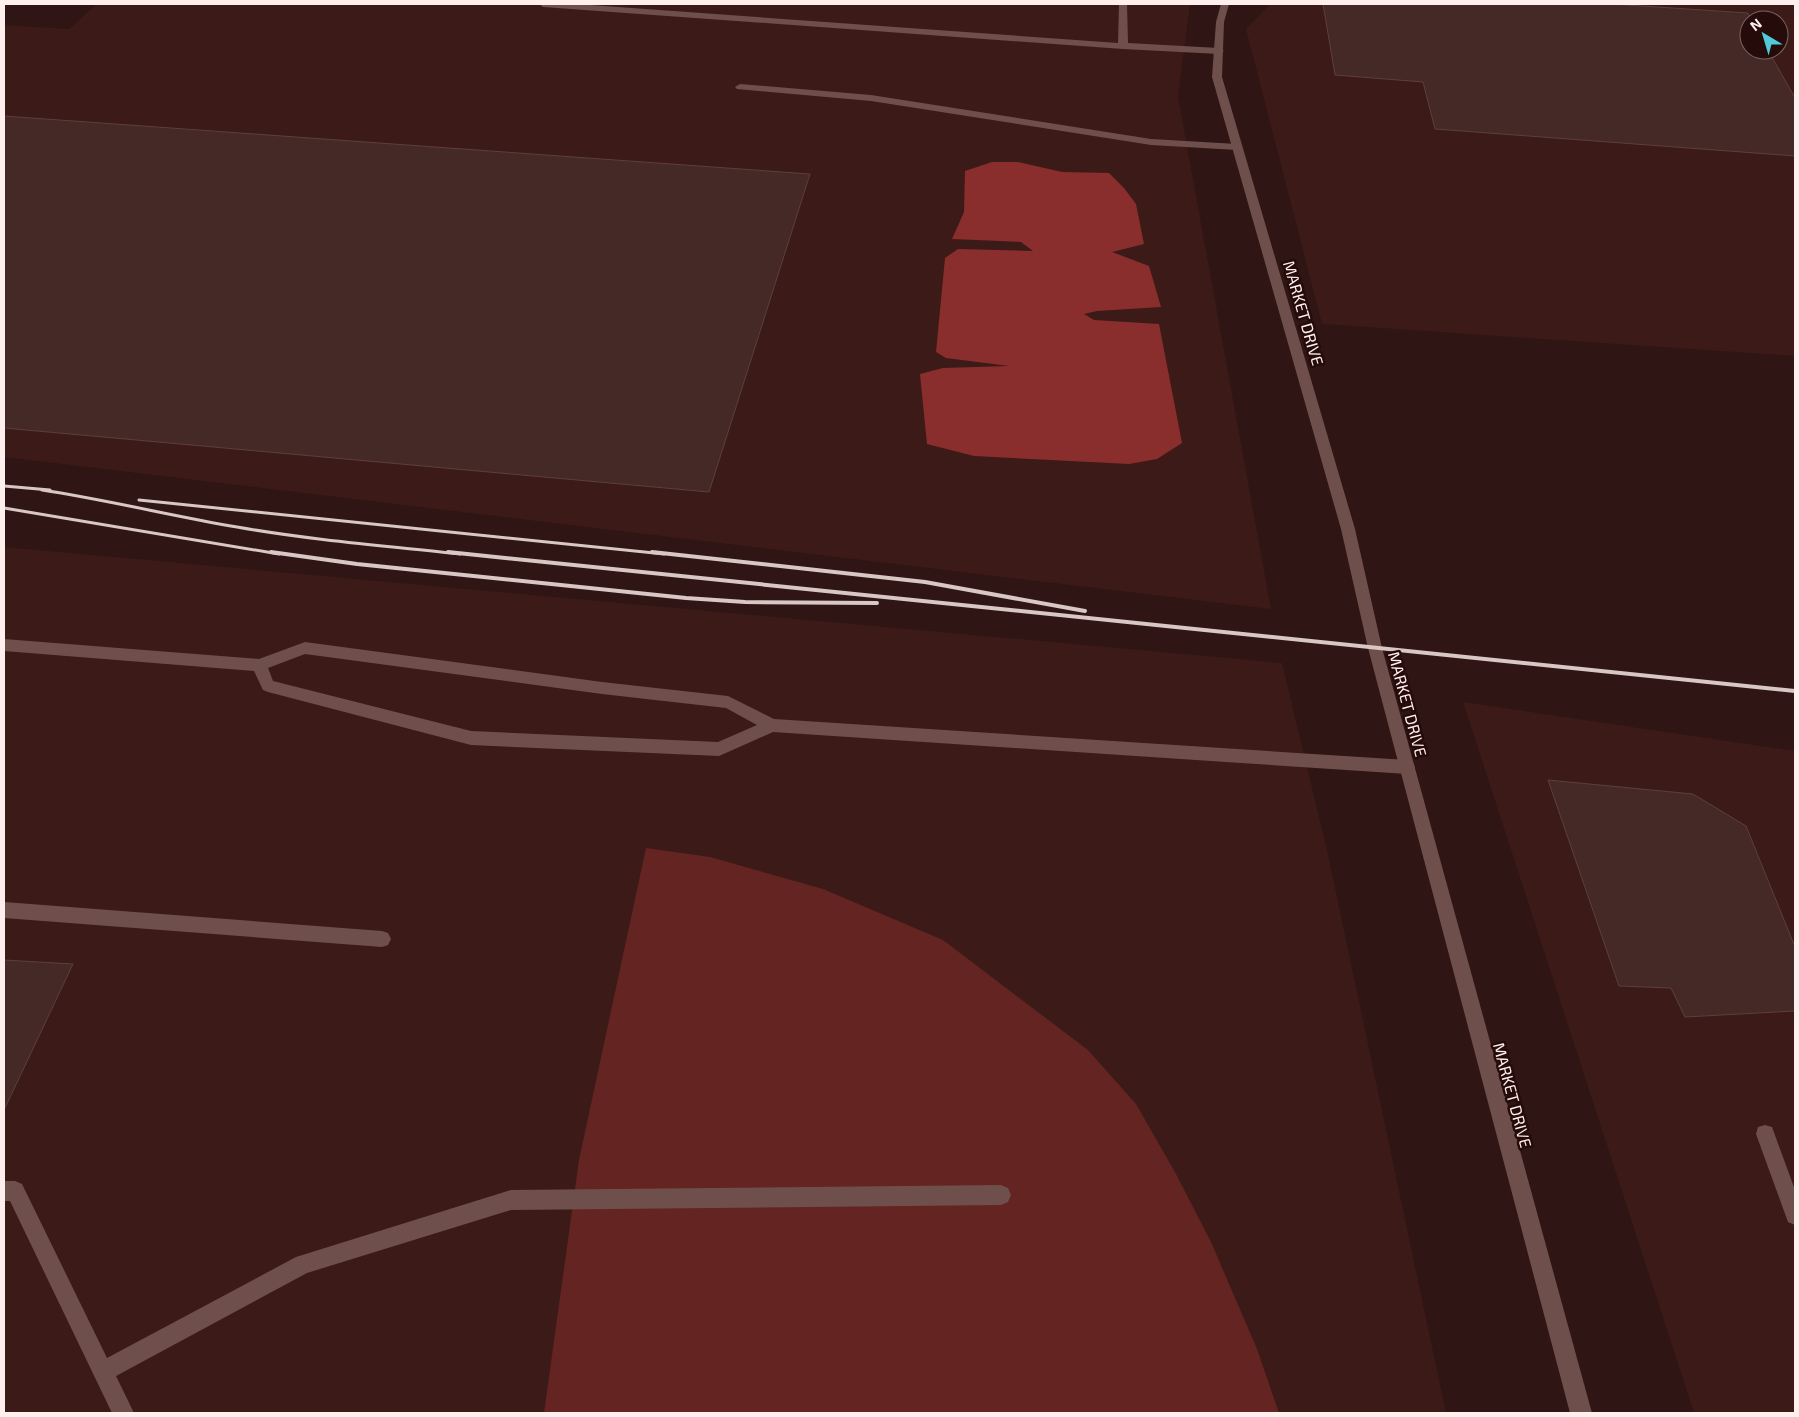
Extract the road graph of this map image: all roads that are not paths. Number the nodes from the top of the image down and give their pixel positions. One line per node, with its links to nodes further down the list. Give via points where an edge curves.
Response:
1 (544, 4): 4 (street)
2 (1123, 4): 4 (street)
3 (1226, 4): 5 (street, MARKET DRIVE, via 1220,22)
4 (1122, 46): 5 (street)
5 (1219, 51): 7 (street, MARKET DRIVE, via 1217,77)
6 (740, 87): 7 (street, via 871,98 1141,140)
7 (1237, 146): 11 (street, MARKET DRIVE, via 1348,528 1375,648)
8 (4, 646): 9 (street)
9 (259, 665): 10 (street, via 305,648 728,702); 10 (street, via 268,686 471,738 719,749)
10 (772, 725): 11 (street)
11 (1407, 767): 20 (street, MARKET DRIVE)
12 (4, 910): 13 (street)
13 (382, 939)
14 (1765, 1134): 17 (street)
15 (4, 1191): 18 (street, via 15,1191)
16 (1001, 1195): 18 (street, via 511,1200 303,1264)
17 (1795, 1215)
18 (104, 1372): 19 (street)
19 (123, 1413)
20 (1581, 1413)

